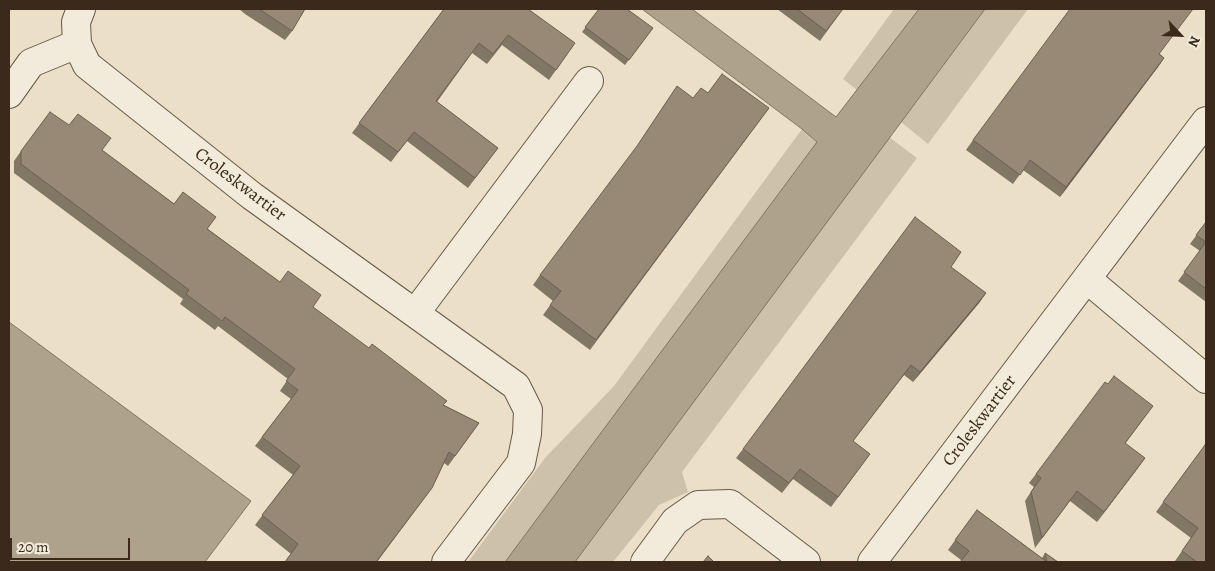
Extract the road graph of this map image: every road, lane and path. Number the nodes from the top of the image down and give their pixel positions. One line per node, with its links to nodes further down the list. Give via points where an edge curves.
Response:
1 (80, 9): 2 (street, Croleskwartier, via 76,22)
2 (77, 44): 4 (street, via 31,63); 7 (street, Croleskwartier, via 87,65 101,77 252,196)
3 (589, 82): 7 (street)
4 (9, 94)
5 (1206, 121): 6 (street, Croleskwartier)
6 (1087, 279): 8 (street); 12 (street, Croleskwartier)
7 (416, 312): 9 (street, Croleskwartier, via 516,386 528,410 521,463)
8 (1206, 379)
9 (446, 562)
10 (645, 562): 11 (street, via 676,521 698,505 730,504)
11 (806, 562)
12 (872, 562)

